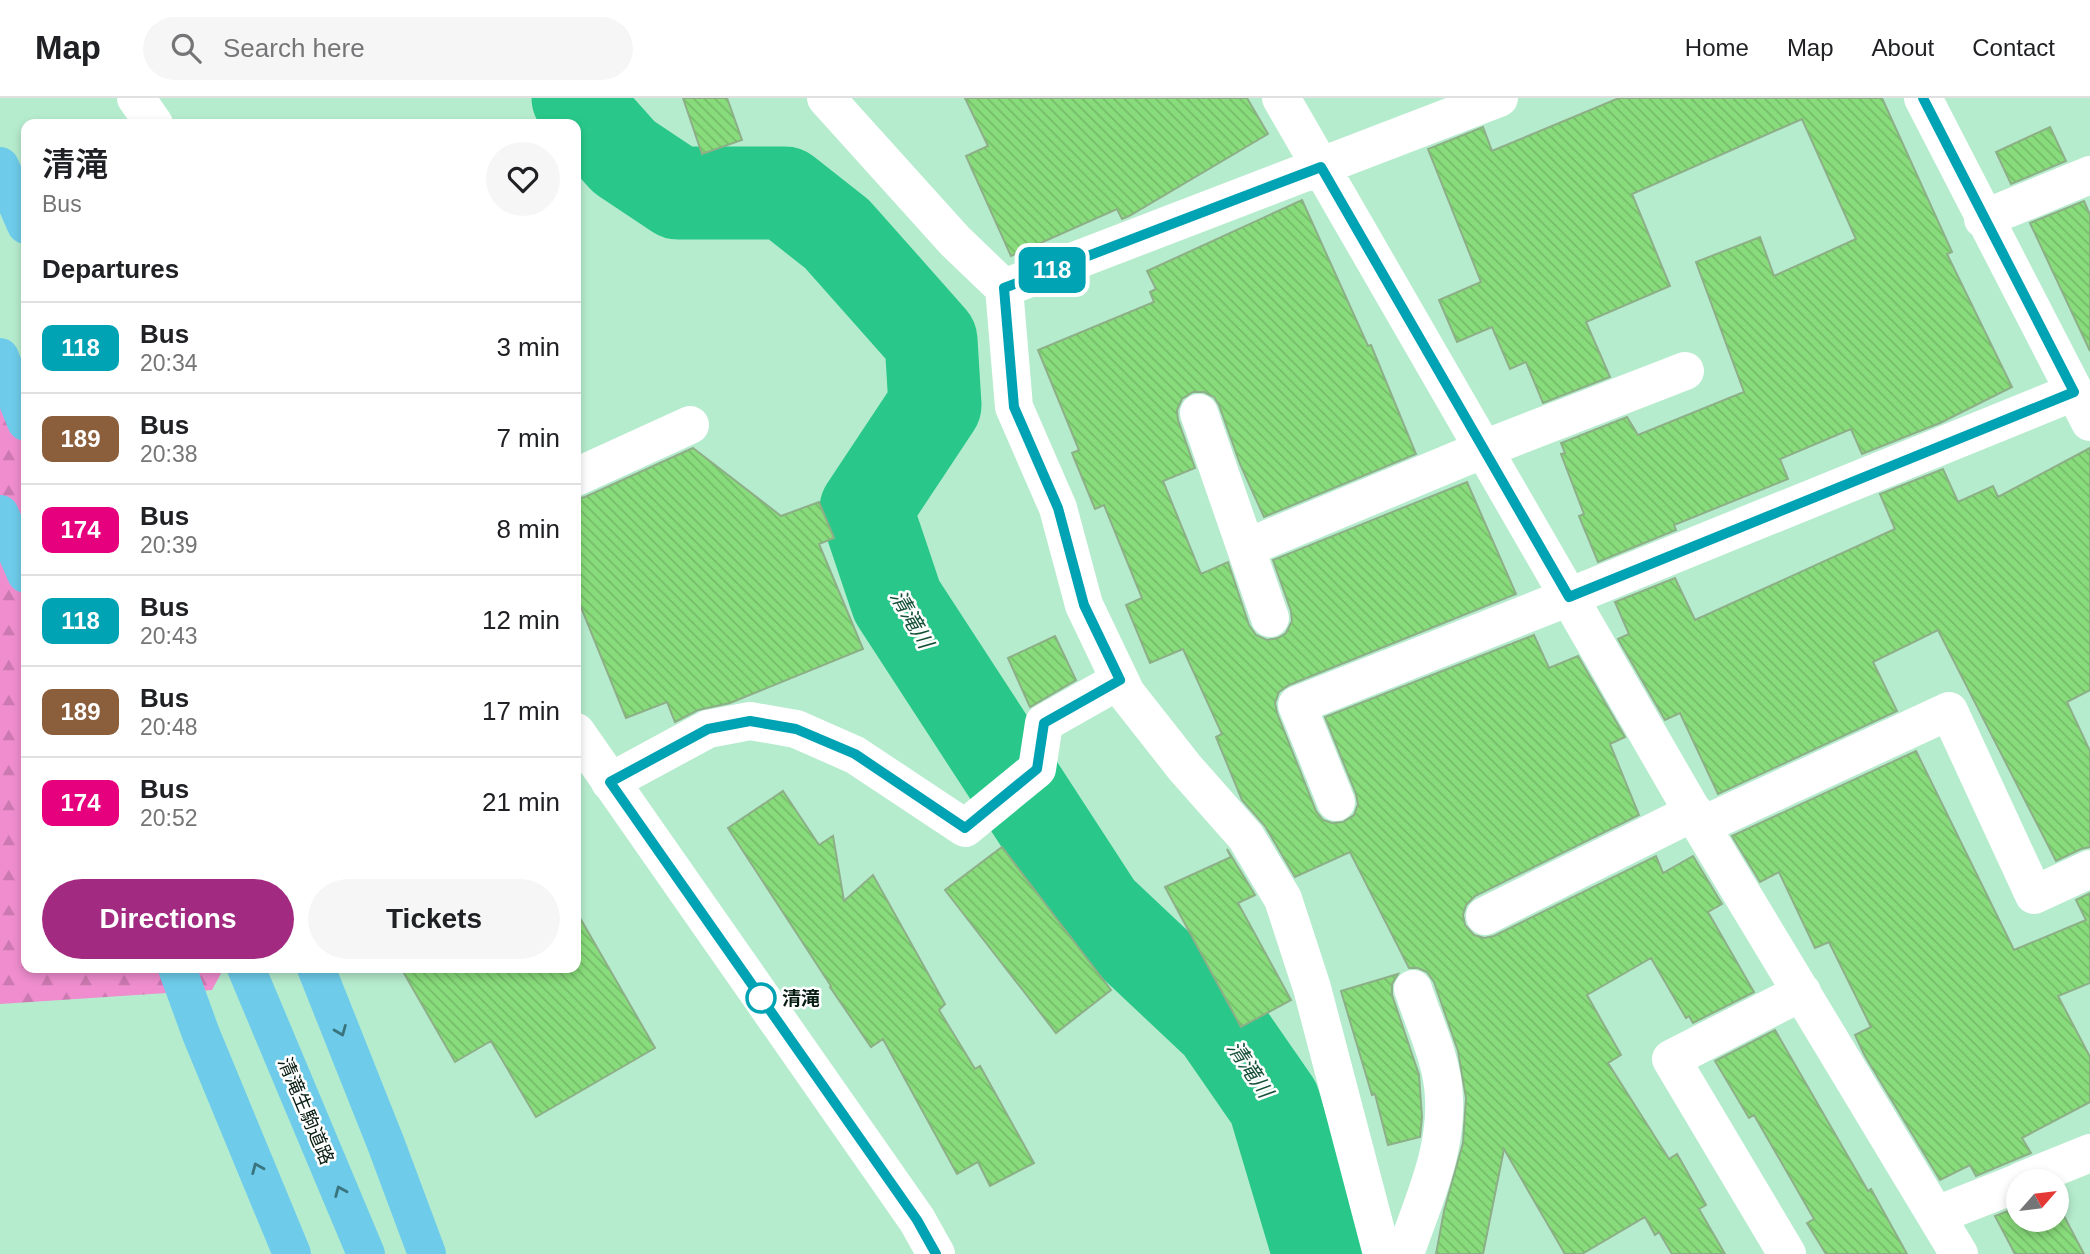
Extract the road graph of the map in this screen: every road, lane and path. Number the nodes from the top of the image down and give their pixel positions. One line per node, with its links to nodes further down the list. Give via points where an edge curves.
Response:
1 (136, 98): 6 (street)
2 (825, 98): 12 (street)
3 (1281, 98): 8 (street)
4 (1499, 98): 8 (street)
5 (1923, 98): 11 (street)
6 (151, 119)
7 (0, 166): 10 (highway)
8 (1321, 167): 12 (street); 19 (street)
9 (2090, 176): 11 (street)
10 (21, 214)
11 (1983, 219): 15 (street)
12 (1004, 288): 26 (street, via 1014,407 1058,508 1084,605)
13 (0, 357): 16 (highway)
14 (1685, 371): 19 (street)
15 (2082, 407): 24 (street)
16 (21, 410)
17 (1199, 414): 22 (street)
18 (690, 425): 20 (street)
19 (1484, 449): 22 (street); 24 (street)
20 (581, 475)
21 (0, 514): 23 (highway)
22 (1246, 548): 25 (street)
23 (21, 562)
24 (1569, 597): 29 (street, via 1297,705); 30 (street)
25 (1270, 618)
26 (1120, 680): 28 (street, via 1044,723 1037,769 965,828 855,754 796,729 750,721 708,729); 48 (street, via 1185,768 1246,837 1283,899 1312,988)
27 (581, 739): 28 (street)
28 (610, 782): 47 (street, via 917,1220)
29 (1336, 802)
30 (1697, 819): 31 (street, via 1949,711 2034,895); 32 (street); 37 (street)
31 (2090, 869)
32 (1485, 916)
33 (179, 973): 43 (highway, one-way to 33)
34 (248, 973): 44 (highway, 清滝生駒道路, one-way to 34)
35 (318, 973): 38 (highway, one-way to 38)
36 (1413, 989): 49 (street, via 1444,1097 1442,1143)
37 (1802, 992): 42 (street); 50 (street, via 1671,1059)
38 (386, 1144): 45 (highway); 46 (highway)
39 (2090, 1153): 40 (street)
40 (2051, 1169)
41 (2006, 1187): 42 (street)
42 (1937, 1215): 51 (street)
43 (292, 1254)
44 (366, 1254)
45 (427, 1254)
46 (446, 1254)
47 (936, 1254)
48 (1382, 1254)
49 (1405, 1254)
50 (1787, 1254)
51 (1959, 1254)

